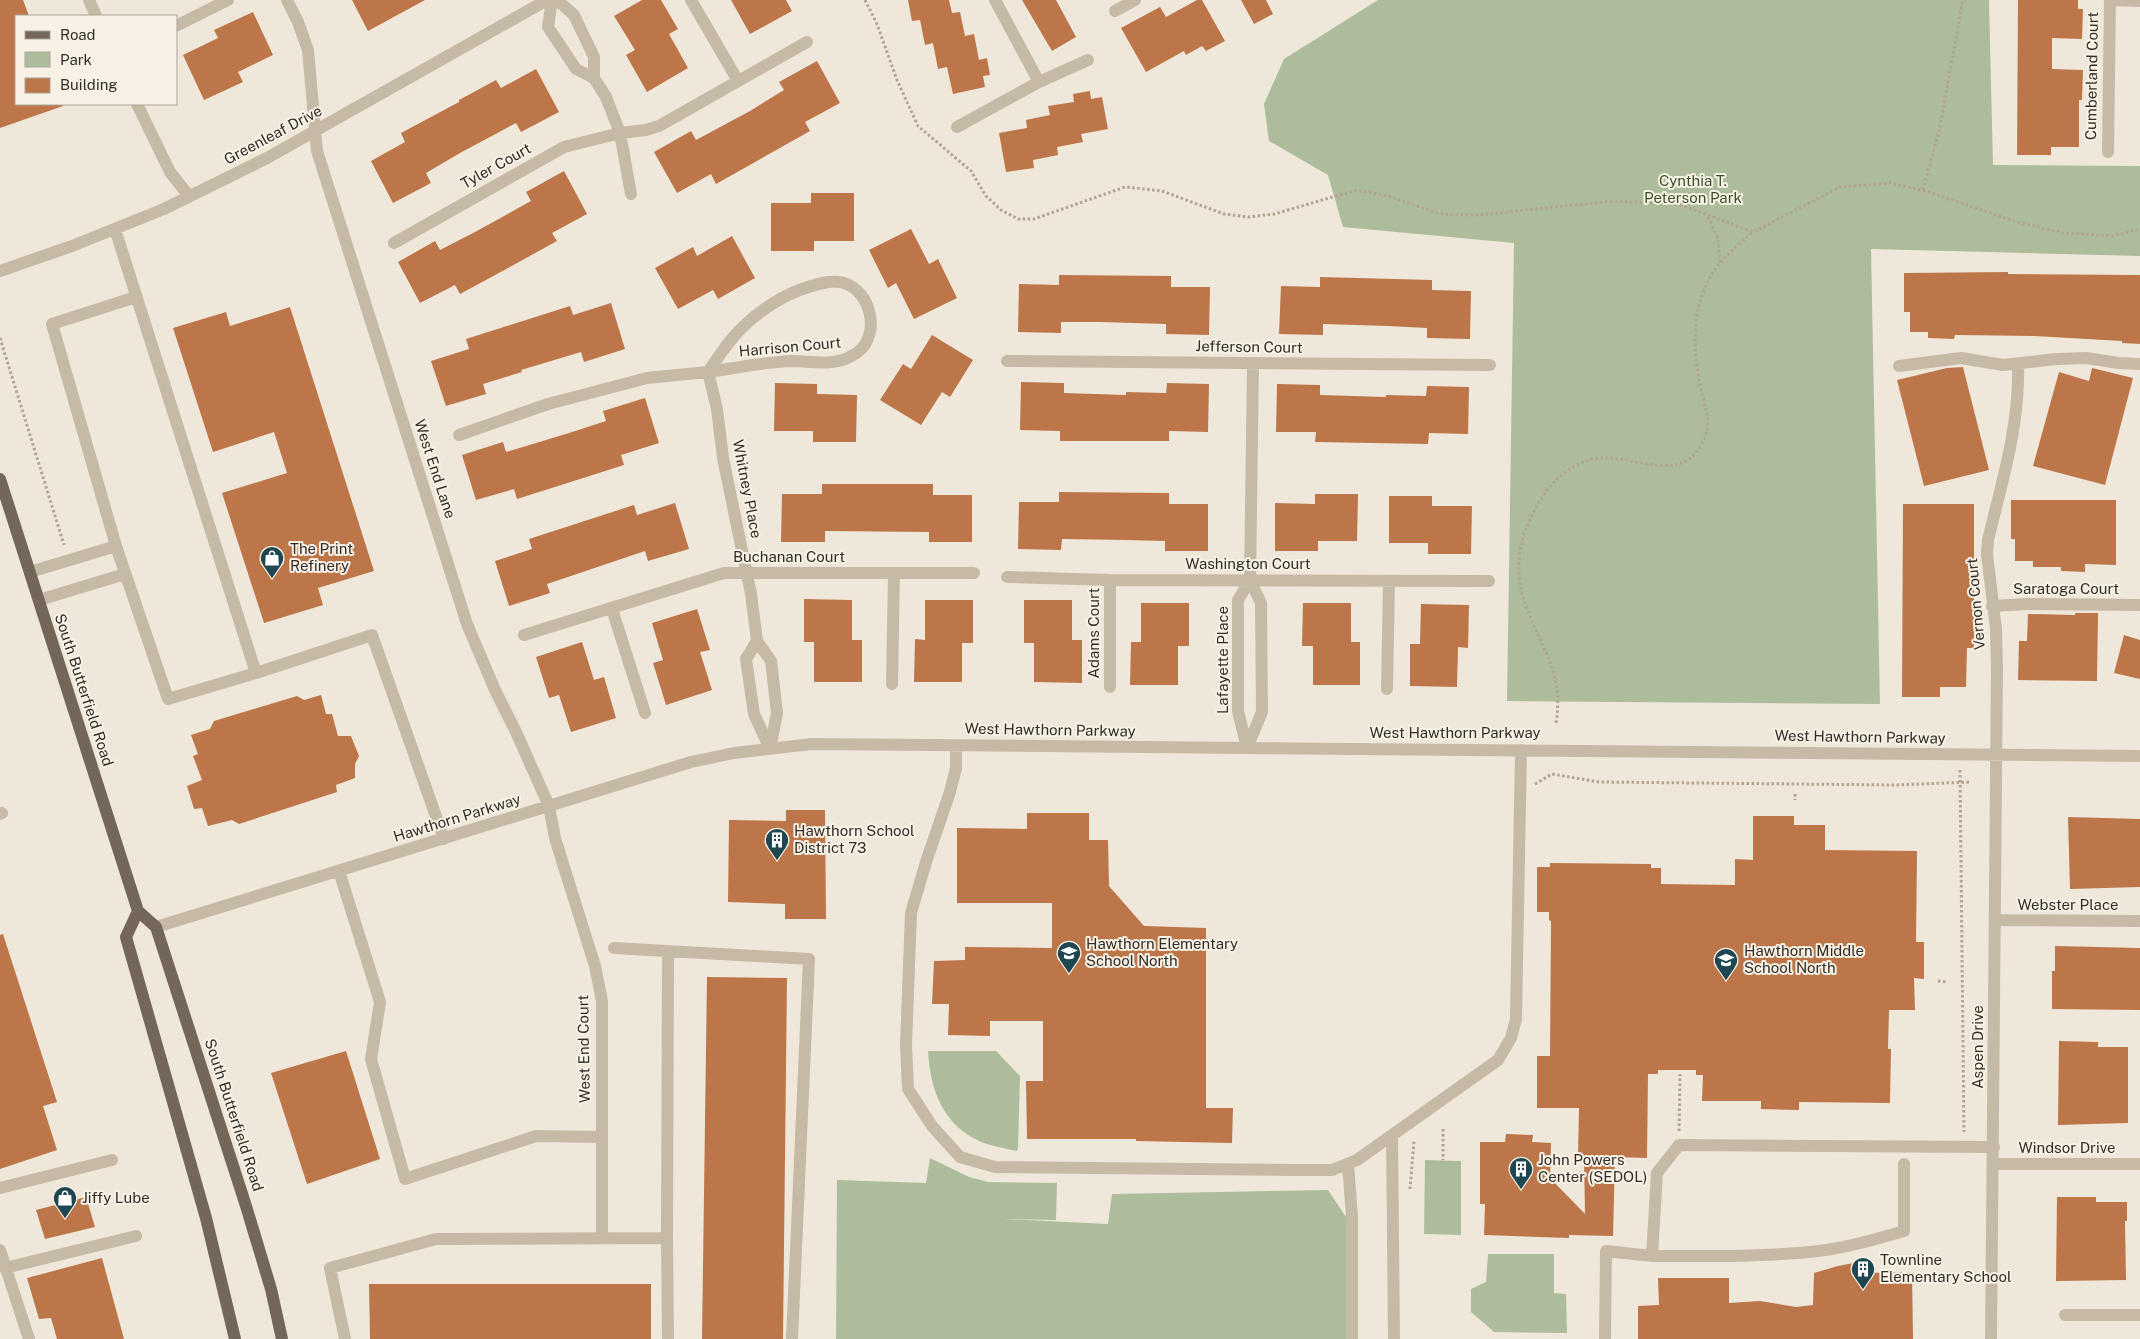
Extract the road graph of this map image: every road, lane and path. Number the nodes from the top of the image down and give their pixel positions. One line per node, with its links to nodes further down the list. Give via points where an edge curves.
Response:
1 (89, 0): 15 (street)
2 (228, 0): 16 (street)
3 (287, 0): 24 (street, West End Lane, via 308,50)
4 (547, 0): 24 (street, Greenleaf Drive)
5 (552, 0): 19 (street, via 548,27 576,68)
6 (557, 0): 19 (street, via 574,15 594,57)
7 (691, 0): 20 (street)
8 (865, 0): 30 (path, via 918,126 971,171 986,196 1000,210 1018,219 1034,219 1124,187 1162,191 1224,214 1248,217 1274,214 1358,190 1388,196 1440,214 1477,215 1615,201 1682,205)
9 (995, 0): 21 (street)
10 (1134, 0): 14 (street)
11 (1963, 0): 27 (path, via 1940,127)
12 (2110, 0): 13 (street); 26 (street, Cumberland Court)
13 (2140, 1)
14 (1116, 11)
15 (96, 15)
16 (178, 25)
17 (807, 42): 20 (street, Tyler Court)
18 (1088, 60): 21 (street)
19 (594, 78): 25 (street)
20 (738, 81): 25 (street, Tyler Court, via 659,126)
21 (1039, 82): 23 (street)
22 (137, 105): 29 (street, via 170,172)
23 (957, 127)
24 (316, 132): 29 (street, Greenleaf Drive); 84 (street, West End Lane, via 317,152 467,624)
25 (620, 133): 28 (street); 34 (street, Tyler Court, via 564,147)
26 (2108, 152)
27 (1923, 190): 32 (path, via 2017,222 2064,234 2113,236); 33 (path, via 1890,183 1840,188)
28 (631, 194)
29 (189, 196): 31 (street, Greenleaf Drive)
30 (1708, 216): 33 (path); 35 (path, via 1718,239)
31 (115, 229): 36 (street, Greenleaf Drive); 37 (street)
32 (2140, 229)
33 (1753, 232): 35 (path)
34 (394, 243)
35 (1720, 264): 71 (path, via 1696,310 1696,361 1708,421 1706,436 1697,453 1685,463 1670,467 1621,458 1599,458 1571,467 1550,486 1532,513 1518,562 1521,589 1526,608 1554,670 1558,693)
36 (0, 271)
37 (136, 298): 48 (street, via 52,324); 66 (street)
38 (0, 338): 49 (path)
39 (1008, 361): 40 (street, Jefferson Court)
40 (1253, 364): 43 (street, Jefferson Court); 57 (street, Lafayette Place)
41 (2018, 364): 42 (street, via 2086,358); 44 (street, via 1961,358); 62 (street, Vernon Court, via 2019,392 2011,442 1986,554)
42 (2140, 364)
43 (1490, 365)
44 (1899, 366)
45 (708, 372): 45 (street, Harrison Court, via 791,362 836,362 851,357 869,339 871,324 865,300 855,289 843,283 828,282 794,291 772,303 739,330); 46 (street, Harrison Court, via 647,378 548,404); 51 (street, Whitney Place)
46 (459, 435)
47 (0, 479): 50 (main road, South Butterfield Road)
48 (116, 546): 50 (street); 54 (street)
49 (66, 550)
50 (30, 572): 60 (main road, South Butterfield Road)
51 (746, 573): 52 (street, Buchanan Court); 63 (street, Buchanan Court, via 724,573); 65 (street, Whitney Place)
52 (894, 573): 53 (street, Buchanan Court); 67 (street)
53 (974, 573)
54 (125, 574): 60 (street); 66 (street, via 168,699)
55 (1006, 576): 56 (street, Washington Court)
56 (1110, 580): 57 (street, Washington Court); 68 (street, Adams Court)
57 (1250, 580): 59 (street, Washington Court); 73 (street, Lafayette Place, via 1238,600 1238,711); 73 (street, Lafayette Place, via 1261,603 1262,712)
58 (1489, 581): 59 (street, Washington Court)
59 (1389, 582): 69 (street)
60 (39, 600): 87 (main road, South Butterfield Road)
61 (2140, 605): 62 (street, Saratoga Court)
62 (1992, 606): 76 (street, Vernon Court, via 1996,629)
63 (612, 609): 64 (street, Buchanan Court); 70 (street)
64 (524, 635)
65 (757, 641): 74 (street, Whitney Place, via 771,661 777,712); 74 (street, via 746,659 754,714)
66 (256, 673): 85 (street, via 372,635)
67 (892, 684)
68 (1110, 686)
69 (1387, 689)
70 (645, 713)
71 (1556, 723)
72 (956, 745): 73 (street, West Hawthorn Parkway); 74 (street, West Hawthorn Parkway, via 811,744); 105 (street, via 956,768 950,792 911,913 906,1045 908,1089 932,1126 960,1157 995,1167 1332,1170)
73 (1247, 748): 75 (street, West Hawthorn Parkway)
74 (770, 749): 84 (street, Hawthorn Parkway, via 691,762)
75 (1521, 750): 76 (street, West Hawthorn Parkway); 97 (street, via 1516,1019 1511,1038 1498,1060)
76 (1997, 755): 77 (street, West Hawthorn Parkway); 88 (street, Aspen Drive)
77 (2140, 756)
78 (1960, 770): 79 (path)
79 (1960, 782): 80 (path); 81 (path, via 1895,785 1598,782 1552,774); 101 (path)
80 (1971, 782)
81 (1535, 785)
82 (1795, 794): 83 (path)
83 (1795, 800)
84 (549, 806): 85 (street, Hawthorn Parkway); 98 (street, West End Court, via 555,838 595,966 602,1001)
85 (444, 839): 86 (street, Hawthorn Parkway)
86 (339, 871): 90 (street, Hawthorn Parkway); 98 (street, via 380,1002 371,1059 405,1179 536,1136)
87 (138, 911): 90 (main road); 120 (main road, via 126,937 206,1218)
88 (1995, 920): 89 (street, Webster Place); 102 (street, Aspen Drive)
89 (2140, 921)
90 (156, 927): 121 (main road, South Butterfield Road, via 246,1206)
91 (614, 948): 92 (street)
92 (668, 951): 113 (street); 124 (street, via 809,959)
93 (1938, 981): 94 (path)
94 (1947, 982)
95 (1680, 1074): 100 (path)
96 (1443, 1129): 104 (path)
97 (1392, 1135): 105 (street); 126 (street)
98 (602, 1137): 112 (street, West End Court)
99 (1419, 1137): 110 (path, via 1413,1142)
100 (1679, 1145): 101 (street); 115 (street, via 1657,1173)
101 (1964, 1147): 102 (street)
102 (1994, 1147): 107 (street, Aspen Drive)
103 (112, 1160): 109 (street)
104 (1443, 1160)
105 (1348, 1164): 125 (street, via 1352,1217)
106 (1904, 1164): 115 (street, via 1904,1231 1866,1242 1802,1252 1747,1256)
107 (1994, 1164): 108 (street, Windsor Drive); 128 (street, Aspen Drive)
108 (2140, 1164)
109 (0, 1188)
110 (1410, 1194)
111 (136, 1236): 116 (street)
112 (602, 1238): 113 (street); 122 (street, via 436,1239 330,1268)
113 (667, 1238): 123 (street)
114 (0, 1250): 116 (street)
115 (1652, 1256): 127 (street, via 1606,1251)
116 (5, 1268): 119 (street)
117 (2065, 1315): 118 (street)
118 (2140, 1315)
119 (30, 1339)
120 (235, 1339)
121 (282, 1339)
122 (345, 1339)
123 (668, 1339)
124 (792, 1339)
125 (1352, 1339)
126 (1394, 1339)
127 (1605, 1339)
128 (1991, 1339)

